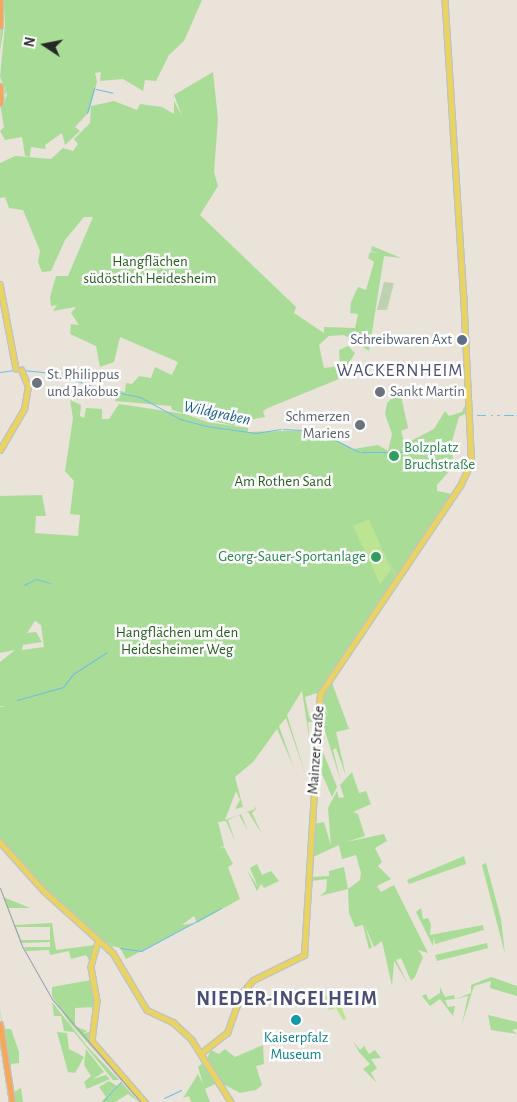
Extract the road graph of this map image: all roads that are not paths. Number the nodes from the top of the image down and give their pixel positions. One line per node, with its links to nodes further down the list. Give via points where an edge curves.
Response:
1 (0, 0): 3 (highway)
2 (445, 0): 13 (main road, Mainzer Straße, via 472,458 454,494 320,694 304,957 270,970 249,983 225,1036)
3 (0, 26)
4 (0, 86): 5 (highway)
5 (2, 92): 6 (highway)
6 (0, 103)
7 (0, 284): 8 (main road, via 19,370 28,387 24,409)
8 (0, 450)
9 (0, 842): 10 (main road, via 44,891 92,931)
10 (100, 946): 13 (main road, via 114,955 142,1004 179,1026); 15 (main road, via 94,956 97,1003 91,1027 93,1043)
11 (0, 1024): 14 (highway)
12 (0, 1042): 14 (highway)
13 (201, 1053): 16 (main road)
14 (10, 1102)
15 (145, 1102)
16 (230, 1102)

